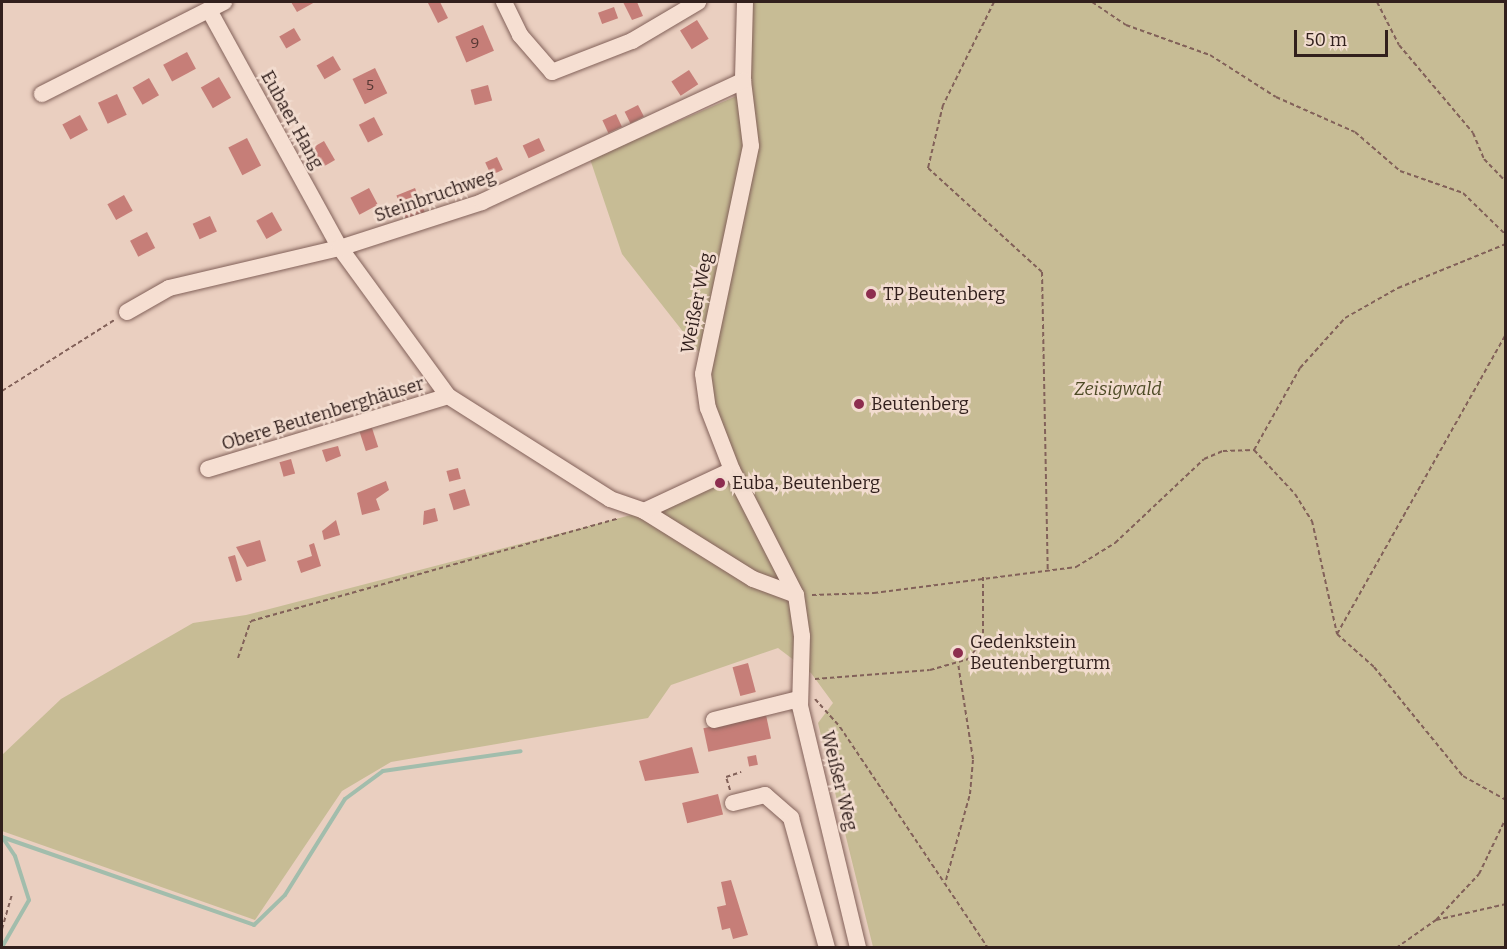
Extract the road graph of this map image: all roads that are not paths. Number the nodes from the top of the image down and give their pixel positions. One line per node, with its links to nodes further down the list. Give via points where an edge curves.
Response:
1 (504, 2): 2 (street, via 520,35 552,72 632,41)
2 (698, 2)
3 (745, 2): 5 (street, Weißer Weg)
4 (217, 6): 6 (street); 7 (street, Eubaer Hang)
5 (743, 81): 7 (street, Steinbruchweg, via 482,202); 11 (street, Weißer Weg, via 751,146 704,374 708,408)
6 (42, 94)
7 (340, 248): 8 (street, Steinbruchweg, via 169,288); 9 (street, Obere Beutenberghäuser)
8 (127, 312)
9 (448, 396): 10 (street, Obere Beutenberghäuser); 12 (street, Obere Beutenberghäuser, via 610,499)
10 (208, 470)
11 (732, 470): 12 (street); 13 (street, Weißer Weg)
12 (645, 511): 13 (street, Obere Beutenberghäuser, via 753,579)
13 (796, 596): 14 (street, Weißer Weg, via 802,636)
14 (799, 699): 15 (street); 18 (street, Weißer Weg)
15 (714, 720)
16 (731, 795): 17 (street, via 765,795 791,818)
17 (827, 948)
18 (858, 948)

